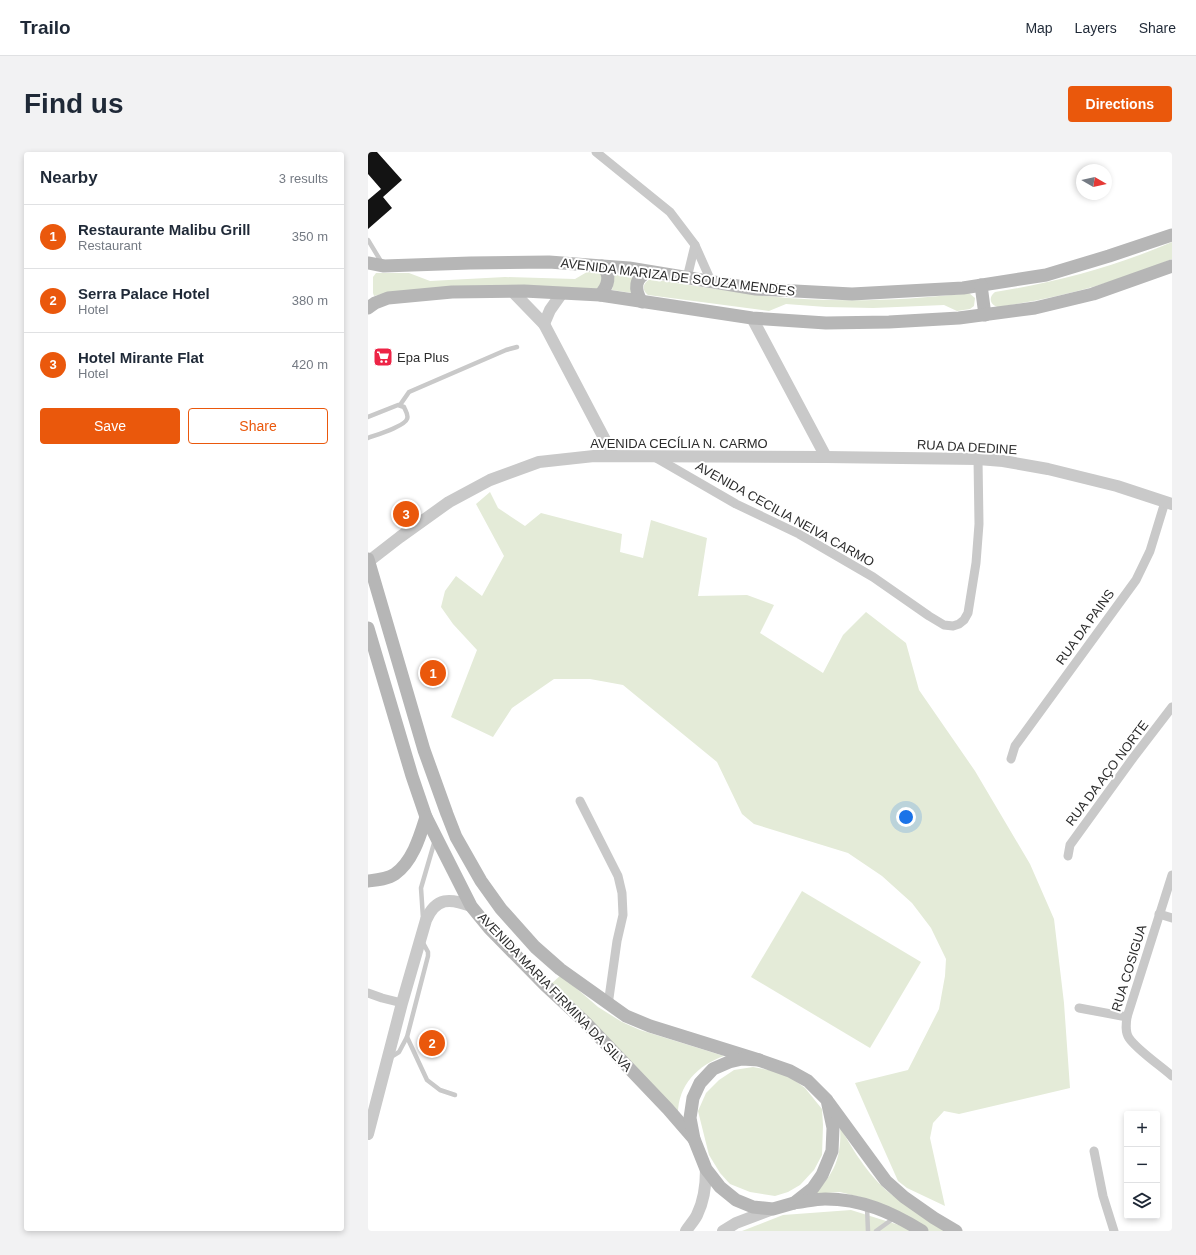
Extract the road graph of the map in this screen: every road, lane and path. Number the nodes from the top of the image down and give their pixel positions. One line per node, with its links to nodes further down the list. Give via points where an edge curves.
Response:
1 (596, 152): 4 (street, via 670,212)
2 (1172, 235): 12 (main road, AVENIDA MARIZA DE SOUZA MENDES, via 1046,275)
3 (368, 240): 6 (lane)
4 (695, 245): 10 (street); 11 (street)
5 (368, 263): 6 (main road, AVENIDA MARIZA DE SOUZA MENDES)
6 (384, 266): 7 (main road, AVENIDA MARIZA DE SOUZA MENDES, via 550,262)
7 (602, 266): 9 (main road, AVENIDA MARIZA DE SOUZA MENDES); 15 (main road, via 608,274 608,283)
8 (1172, 266): 18 (main road, via 1093,294 1035,308)
9 (649, 272): 10 (main road, AVENIDA MARIZA DE SOUZA MENDES); 16 (main road, via 642,274 636,286 637,295)
10 (687, 278): 11 (main road, AVENIDA MARIZA DE SOUZA MENDES)
11 (711, 282): 12 (main road, AVENIDA MARIZA DE SOUZA MENDES, via 756,289 852,294)
12 (981, 285): 18 (main road)
13 (514, 292): 14 (main road); 17 (main road, via 452,292 388,298); 20 (street)
14 (562, 293): 15 (main road); 20 (street)
15 (600, 295): 16 (main road)
16 (642, 302): 19 (main road)
17 (368, 308)
18 (985, 315): 19 (main road, via 826,323)
19 (752, 318): 27 (street)
20 (544, 324): 25 (street)
21 (516, 347): 22 (lane, via 409,392)
22 (400, 405): 23 (lane); 24 (lane, via 404,407 407,421)
23 (368, 417)
24 (368, 438)
25 (613, 455): 26 (street, AVENIDA CECÍLIA N. CARMO); 30 (street, AVENIDA CECÍLIA N. CARMO, via 539,462 490,480 449,502)
26 (652, 456): 27 (street, AVENIDA CECÍLIA N. CARMO); 28 (street, AVENIDA CECILIA NEIVA CARMO, via 736,504 840,557 929,616 944,625 953,626 964,620 968,613 976,563 979,524)
27 (826, 457): 28 (street, RUA DA DEDINE)
28 (978, 459): 29 (street, RUA DA DEDINE, via 1048,469 1117,486)
29 (1169, 503): 33 (street, RUA DA PAINS, via 1136,580 1014,746)
30 (368, 560): 36 (main road, AVENIDA MARIA FIRMINA DA SILVA, via 424,750)
31 (368, 628): 35 (main road, AVENIDA MARIA FIRMINA DA SILVA)
32 (1172, 707): 38 (street, RUA DA AÇO NORTE, via 1070,844)
33 (1011, 759)
34 (580, 801): 50 (street, via 618,876 622,893 623,915)
35 (426, 817): 37 (main road, AVENIDA MARIA FIRMINA DA SILVA); 40 (main road, via 419,838 407,860 395,874 380,880)
36 (456, 837): 37 (main road); 46 (main road, AVENIDA MARIA FIRMINA DA SILVA, via 481,881 501,909 535,947)
37 (438, 842): 41 (main road, AVENIDA MARIA FIRMINA DA SILVA); 44 (lane, via 431,851 421,888)
38 (1068, 856)
39 (1172, 875): 42 (street, RUA COSIGUA)
40 (368, 881)
41 (471, 906): 44 (street, via 458,901 437,904 431,909); 47 (main road, AVENIDA MARIA FIRMINA DA SILVA)
42 (1159, 914): 43 (street); 52 (street, RUA COSIGUA)
43 (1172, 918)
44 (424, 924): 45 (street)
45 (420, 936): 49 (street); 53 (lane, via 428,956)
46 (560, 969): 47 (main road); 50 (main road, AVENIDA MARIA FIRMINA DA SILVA)
47 (545, 985): 60 (main road, AVENIDA MARIA FIRMINA DA SILVA, via 585,1022)
48 (368, 993): 49 (street)
49 (402, 1003): 54 (street)
50 (608, 1005): 55 (main road, AVENIDA MARIA FIRMINA DA SILVA, via 650,1026)
51 (1079, 1008): 52 (street)
52 (1127, 1017): 56 (street, RUA COSIGUA, via 1126,1028 1129,1038)
53 (407, 1037): 54 (lane, via 398,1052); 57 (lane, via 427,1080 440,1090)
54 (388, 1059): 59 (street)
55 (759, 1060): 58 (main road, AVENIDA MARIA FIRMINA DA SILVA, via 790,1070 808,1081); 60 (main road, via 742,1059 729,1062 713,1069 700,1083 693,1098 690,1118)
56 (1172, 1076)
57 (455, 1095)
58 (827, 1100): 63 (main road, via 833,1128 832,1150 822,1175 813,1188); 72 (main road, via 886,1181 904,1197)
59 (368, 1134)
60 (694, 1139): 62 (main road)
61 (1094, 1151): 73 (street, via 1103,1196)
62 (706, 1169): 65 (main road, via 720,1187 736,1200 752,1207); 67 (street, via 706,1180 697,1216)
63 (794, 1203): 64 (main road, via 824,1199 851,1200); 65 (main road)
64 (867, 1205): 66 (main road); 69 (lane)
65 (773, 1209): 68 (street, via 736,1223)
66 (896, 1216): 70 (lane); 71 (main road)
67 (686, 1231)
68 (723, 1231)
69 (868, 1231)
70 (876, 1231)
71 (922, 1231)
72 (956, 1231)
73 (1114, 1231)

